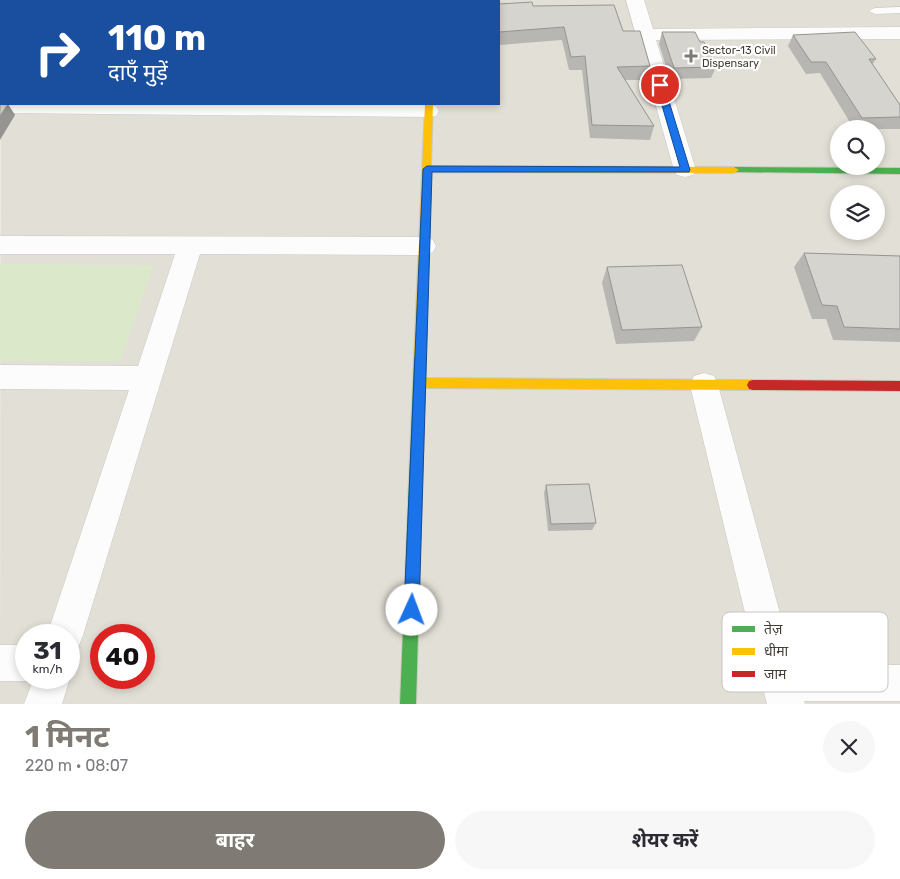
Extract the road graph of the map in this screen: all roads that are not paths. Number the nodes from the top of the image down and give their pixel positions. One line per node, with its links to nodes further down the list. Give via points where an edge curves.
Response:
1 (635, 0): 5 (street)
2 (900, 10): 3 (lane)
3 (875, 11)
4 (900, 33): 5 (street)
5 (645, 35): 10 (street)
6 (229, 106): 7 (street); 8 (street)
7 (0, 107)
8 (429, 108): 9 (street)
9 (427, 169): 10 (street); 14 (street)
10 (686, 170): 11 (street)
11 (900, 171)
12 (0, 245): 13 (street)
13 (190, 246): 14 (street); 16 (street)
14 (424, 246): 17 (street)
15 (0, 378): 16 (street)
16 (147, 378): 21 (street)
17 (420, 384): 18 (street); 28 (street)
18 (704, 385): 19 (street); 20 (street)
19 (900, 386)
20 (762, 612)
21 (69, 624)
22 (0, 663): 23 (street)
23 (15, 663)
24 (48, 689): 27 (street)
25 (804, 692): 26 (street)
26 (783, 694)
27 (43, 704)
28 (408, 704)

